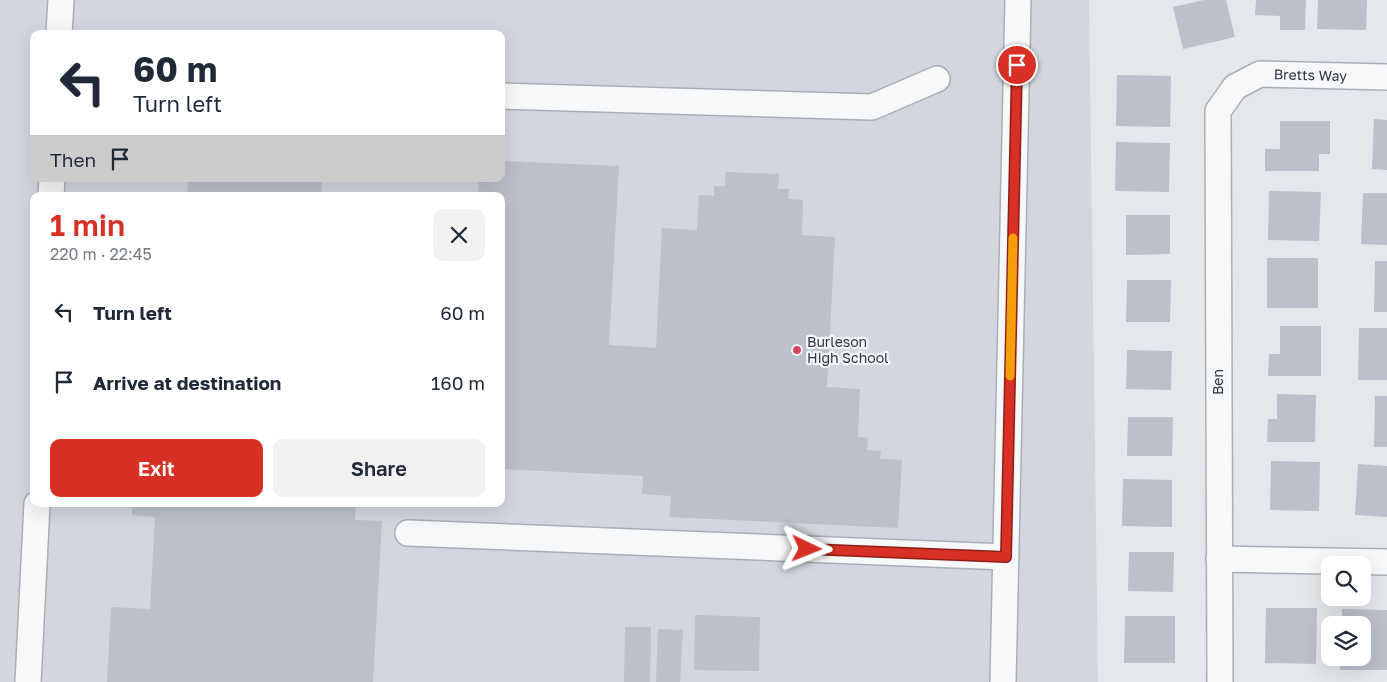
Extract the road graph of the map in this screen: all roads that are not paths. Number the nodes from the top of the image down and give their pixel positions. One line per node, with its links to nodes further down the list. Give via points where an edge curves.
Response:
1 (61, 0): 3 (street)
2 (1018, 0): 10 (street)
3 (59, 30)
4 (1387, 77): 6 (street, Bretts Way, via 1260,74)
5 (937, 78): 7 (street, via 872,107)
6 (1235, 87): 11 (street, Ben, via 1218,111)
7 (505, 96)
8 (36, 507): 13 (street)
9 (408, 533): 10 (street)
10 (1006, 557): 14 (street)
11 (1219, 559): 12 (street); 15 (street, Ben)
12 (1387, 562)
13 (28, 682)
14 (1003, 682)
15 (1220, 682)

